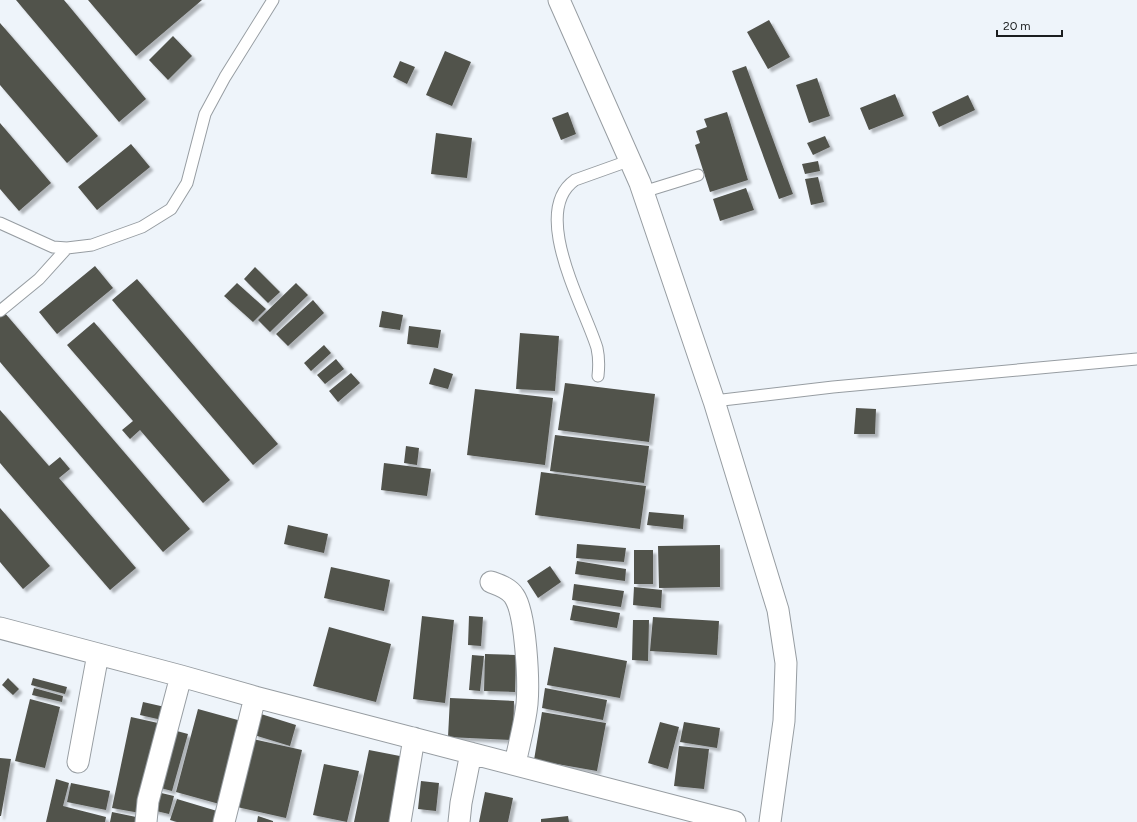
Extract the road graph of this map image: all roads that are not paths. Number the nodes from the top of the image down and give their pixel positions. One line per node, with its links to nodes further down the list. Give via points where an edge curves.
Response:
1 (273, 0): 7 (lane, via 205,114 187,183 170,209 142,227 92,245)
2 (559, 0): 3 (street)
3 (631, 160): 5 (street); 10 (lane, via 575,180 566,186 558,203 560,245 597,347)
4 (698, 175): 5 (lane)
5 (643, 192): 11 (street)
6 (0, 223): 7 (lane, via 53,246)
7 (66, 248): 8 (lane, via 39,279)
8 (0, 311)
9 (1137, 359): 11 (lane, via 833,387)
10 (598, 376)
11 (714, 401): 26 (street, via 778,610 786,664 784,721)
12 (491, 582): 20 (street, via 510,591 514,596 520,608 524,630 527,703)
13 (0, 628): 14 (street)
14 (98, 654): 15 (street); 19 (street)
15 (181, 676): 16 (street); 22 (street, via 148,801)
16 (255, 697): 17 (street); 23 (street)
17 (414, 738): 18 (street); 24 (street)
18 (471, 753): 20 (street); 25 (street)
19 (78, 762)
20 (515, 764): 21 (street)
21 (728, 821)
22 (146, 822)
23 (224, 822)
24 (400, 822)
25 (459, 822)
26 (770, 822)

